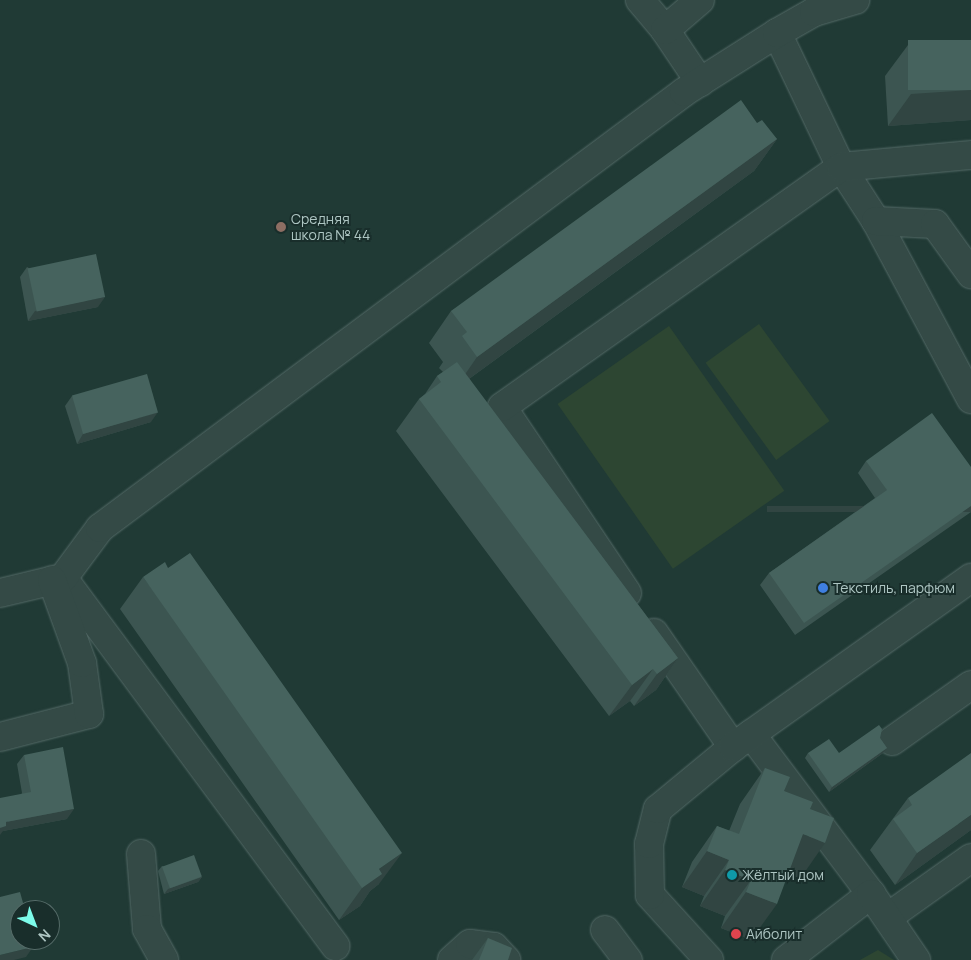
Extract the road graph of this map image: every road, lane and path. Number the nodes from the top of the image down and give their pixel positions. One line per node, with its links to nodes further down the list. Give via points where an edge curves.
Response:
1 (640, 0): 4 (street)
2 (700, 0): 4 (street)
3 (855, 0): 5 (street, via 814,12)
4 (665, 30): 6 (street)
5 (777, 33): 6 (street); 8 (street)
6 (700, 82): 13 (street, via 100,528)
7 (971, 155): 8 (street)
8 (840, 167): 9 (street); 17 (street, via 502,408 692,691)
9 (876, 221): 10 (street, via 935,224); 11 (street)
10 (971, 274)
11 (971, 399)
12 (971, 578): 17 (street)
13 (57, 579): 14 (street); 16 (street, via 82,663 89,714); 24 (street)
14 (0, 593)
15 (971, 685): 18 (street)
16 (0, 737)
17 (742, 740): 21 (street); 29 (street, via 658,809 649,844 650,895)
18 (892, 741)
19 (141, 854): 25 (street, via 147,929)
20 (971, 858): 22 (street)
21 (872, 894): 22 (street); 30 (street)
22 (888, 917): 31 (street)
23 (605, 930): 28 (street)
24 (335, 946)
25 (164, 960)
26 (452, 960): 27 (street, via 470,944 494,947)
27 (506, 960)
28 (628, 960)
29 (709, 960)
30 (786, 960)
31 (916, 960)

